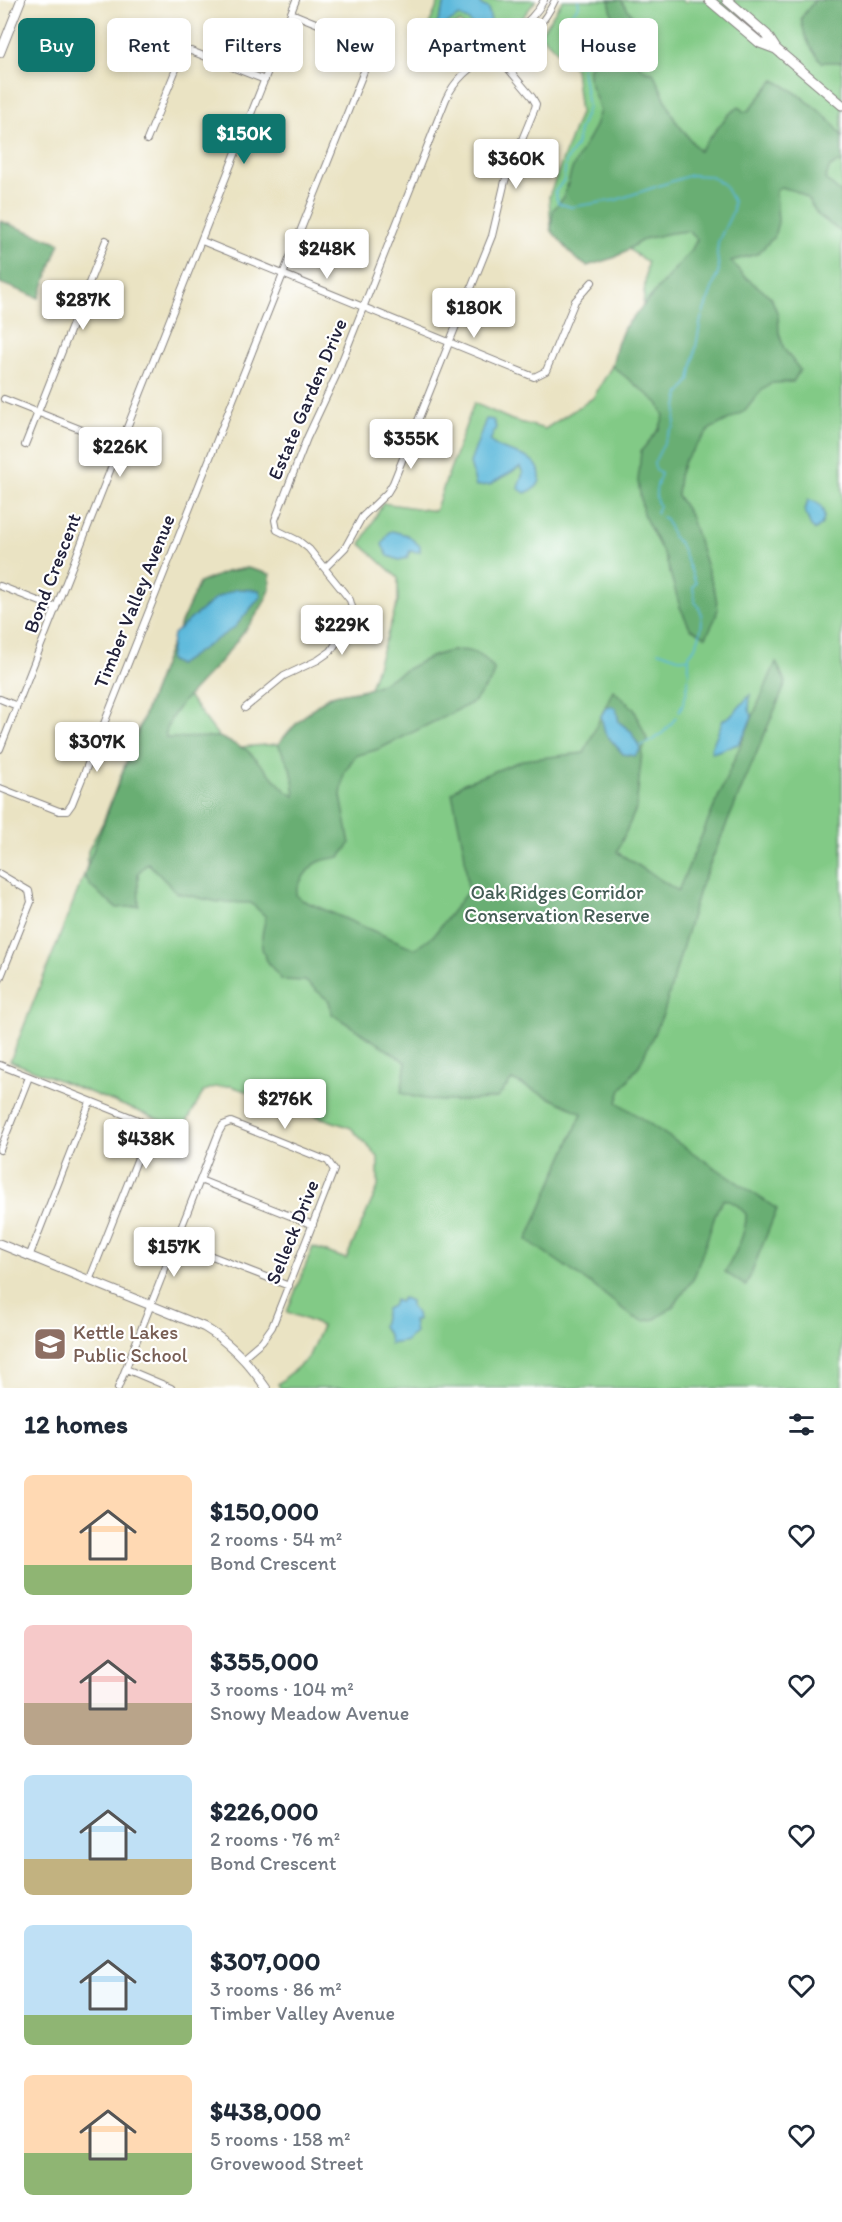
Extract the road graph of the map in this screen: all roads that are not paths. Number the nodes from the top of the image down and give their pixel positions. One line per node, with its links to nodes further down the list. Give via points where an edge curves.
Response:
1 (21, 0): 11 (main road)
2 (296, 0): 7 (street, Bond Crescent)
3 (544, 0): 8 (street, Estate Garden Drive)
4 (555, 0): 9 (street, Estate Garden Drive)
5 (709, 0): 10 (main road, via 760,43)
6 (727, 0): 10 (main road, via 767,35)
7 (291, 13): 14 (street, Bond Crescent); 19 (street, Timber Valley Avenue, via 363,41 371,51)
8 (532, 18)
9 (546, 18)
10 (776, 49): 15 (main road)
11 (0, 53)
12 (466, 72): 21 (street, Estate Garden Drive, via 449,92)
13 (511, 72): 22 (street, via 536,105 505,181 492,236)
14 (265, 80): 16 (street, via 185,52); 18 (street, Bond Crescent)
15 (842, 105)
16 (147, 140)
17 (106, 240): 24 (street)
18 (202, 241): 19 (street); 26 (street, Bond Crescent)
19 (282, 275): 21 (street); 34 (street, Timber Valley Avenue, via 72,804 67,811 59,811)
20 (592, 282): 22 (street, via 575,300 551,361 540,375 534,377)
21 (363, 307): 22 (street); 27 (street, Estate Garden Drive, via 275,520 277,530 305,544)
22 (450, 342): 27 (street, via 393,483 362,517 345,548)
23 (4, 399): 24 (street)
24 (38, 412): 25 (street); 26 (street)
25 (25, 445)
26 (120, 445): 29 (street, Bond Crescent)
27 (325, 568): 32 (street, Estate Garden Drive, via 352,603 336,645 318,660 284,676)
28 (0, 586): 29 (street)
29 (56, 608): 31 (street, Bond Crescent)
30 (0, 699): 31 (street)
31 (17, 706): 33 (street, Bond Crescent)
32 (245, 708)
33 (0, 749)
34 (0, 788)
35 (0, 874): 36 (street, via 29,891 31,902)
36 (0, 979)
37 (0, 1065): 38 (street)
38 (29, 1077): 39 (street); 40 (street)
39 (90, 1102): 45 (street); 46 (street, via 138,1120 147,1129)
40 (0, 1150)
41 (200, 1180): 42 (street); 42 (street, Selleck Drive, via 223,1125 240,1125 332,1163 333,1174); 43 (street, Selleck Drive)
42 (313, 1225): 47 (street, Selleck Drive)
43 (176, 1242): 47 (street); 48 (street, Selleck Drive)
44 (0, 1244): 45 (street)
45 (29, 1257): 46 (street)
46 (89, 1281): 48 (street)
47 (289, 1286): 49 (street, Selleck Drive, via 268,1334)
48 (151, 1305): 49 (street, via 204,1327); 50 (street, Selleck Drive)
49 (242, 1358): 53 (street)
50 (126, 1369): 51 (street, Selleck Drive); 52 (street)
51 (118, 1388)
52 (171, 1388)
53 (266, 1388)

